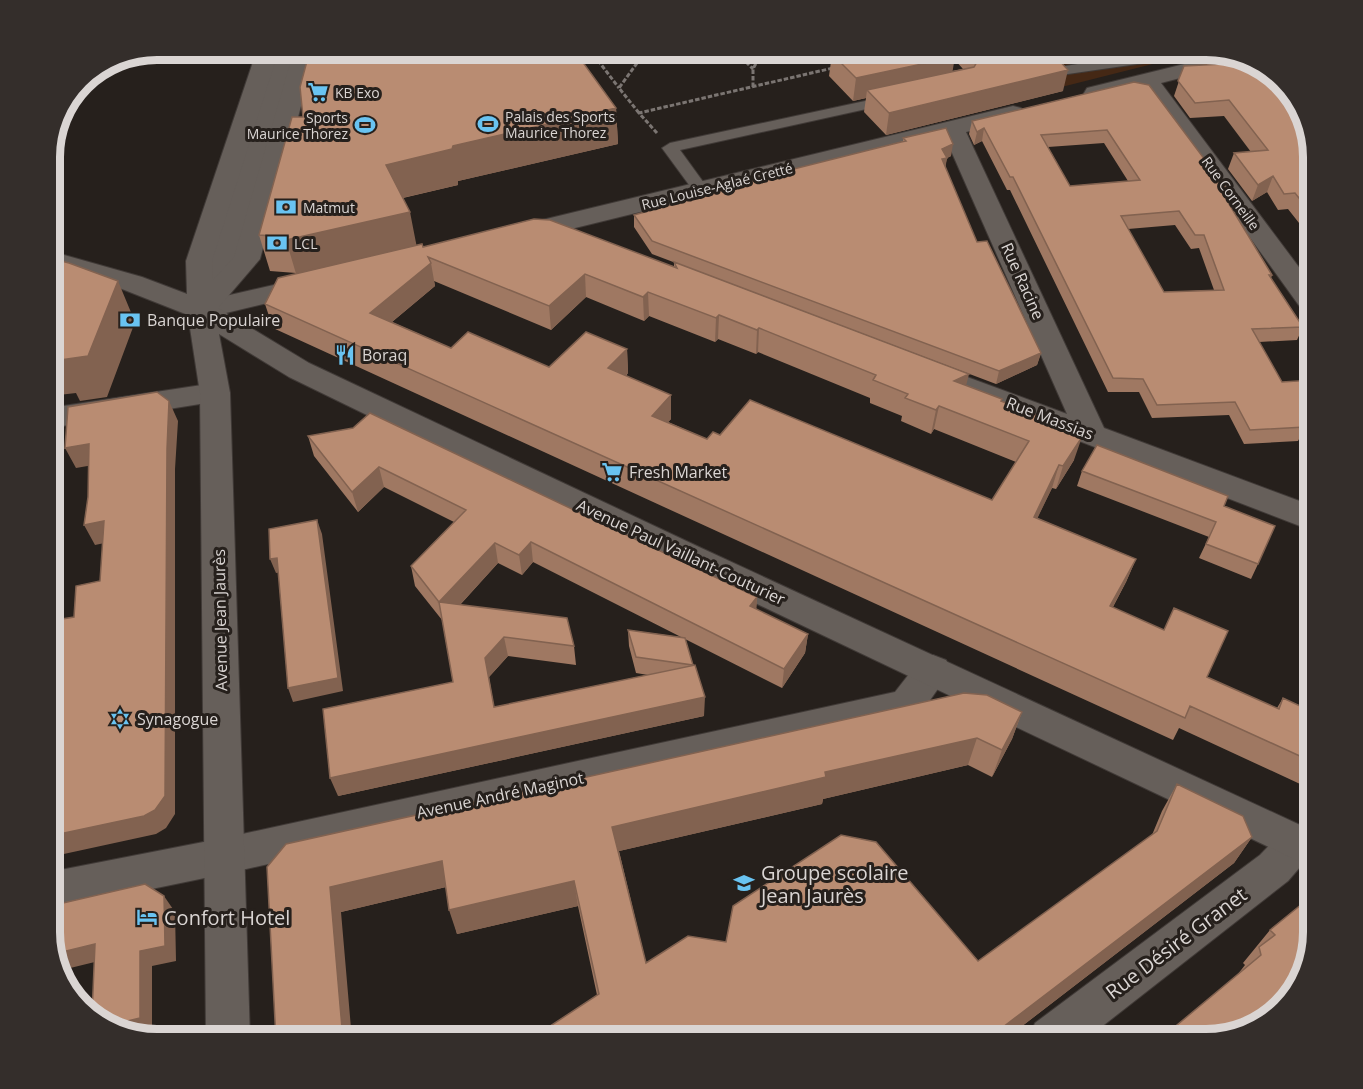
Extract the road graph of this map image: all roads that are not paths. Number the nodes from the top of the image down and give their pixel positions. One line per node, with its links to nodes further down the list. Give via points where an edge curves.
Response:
1 (265, 60): 18 (street, Avenue Jean Jaurès, via 200,261)
2 (1160, 60): 5 (lane)
3 (1215, 61): 5 (street)
4 (305, 62): 18 (street, via 247,259)
5 (1146, 67): 6 (lane, via 1041,74); 8 (street); 17 (street, Rue Corneille)
6 (1025, 71)
7 (909, 95): 11 (lane, via 670,148)
8 (1068, 100)
9 (1034, 108): 10 (street, Rue Louise-Aglaé Cretté)
10 (953, 129): 11 (street, Rue Louise-Aglaé Cretté); 22 (street, Rue Racine)
11 (701, 190): 12 (street, Rue Louise-Aglaé Cretté)
12 (551, 227): 13 (street, Rue Louise-Aglaé Cretté); 14 (street)
13 (492, 241)
14 (588, 241)
15 (60, 262): 18 (street, Avenue Paul Vaillant-Couturier)
16 (335, 278): 18 (street)
17 (1303, 289)
18 (201, 310): 20 (street, Avenue Jean Jaurès); 24 (street, Avenue Paul Vaillant-Couturier, via 299,370)
19 (935, 374): 22 (street, Rue Massias)
20 (215, 393): 21 (street); 27 (street, Avenue Jean Jaurès)
21 (60, 416)
22 (1092, 435): 23 (street, Rue Massias)
23 (1303, 515)
24 (933, 670): 25 (street, Avenue Paul Vaillant-Couturier); 27 (street, Avenue André Maginot, via 906,705)
25 (1303, 845)
26 (1303, 848): 30 (street, Rue Désiré Granet)
27 (224, 856): 28 (street, Avenue André Maginot); 29 (street, Avenue Jean Jaurès)
28 (60, 889)
29 (228, 1029)
30 (1065, 1029)

